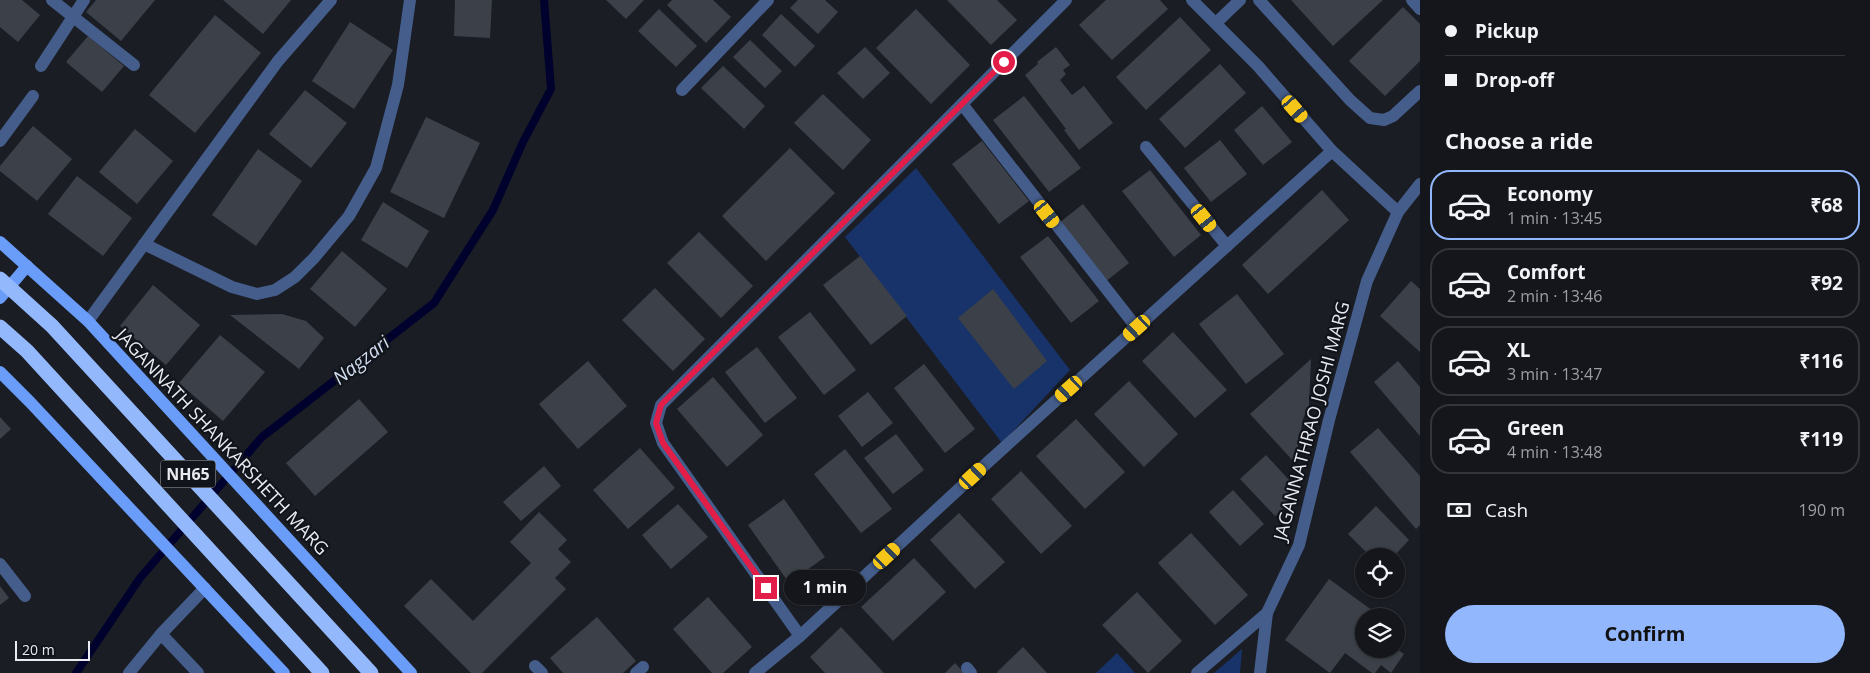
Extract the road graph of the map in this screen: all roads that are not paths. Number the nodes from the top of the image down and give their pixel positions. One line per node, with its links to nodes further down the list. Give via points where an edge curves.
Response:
1 (52, 0): 12 (street)
2 (84, 0): 12 (street)
3 (331, 0): 26 (street, via 278,61)
4 (410, 0): 26 (street, via 398,85 376,168 349,216 295,277 275,290 257,294 232,287)
5 (768, 0): 16 (street)
6 (1066, 0): 19 (street)
7 (1192, 0): 13 (street)
8 (1240, 0): 13 (street)
9 (1259, 0): 17 (street, via 1370,118 1384,120 1393,116)
10 (1412, 0): 11 (street)
11 (1420, 9)
12 (74, 16): 14 (street); 15 (street)
13 (1216, 23): 22 (street)
14 (134, 65)
15 (41, 66)
16 (682, 90)
17 (1420, 91)
18 (33, 96): 20 (street)
19 (962, 104): 33 (street); 40 (street, via 661,405 656,423 663,443)
20 (0, 141)
21 (1146, 147): 27 (street)
22 (1332, 151): 24 (street); 27 (street)
23 (1420, 184): 24 (street, JAGANNATHRAO JOSHI MARG)
24 (1398, 212): 38 (street, JAGANNATHRAO JOSHI MARG, via 1367,281 1299,545)
25 (0, 242): 28 (main road, JAGANNATH SHANKARSHETH MARG)
26 (144, 244): 31 (street)
27 (1227, 246): 33 (street)
28 (27, 266): 30 (main road); 31 (main road, JAGANNATH SHANKARSHETH MARG)
29 (0, 279): 45 (highway, NH65, bridge, via 52,326)
30 (0, 298)
31 (88, 321): 46 (main road, JAGANNATH SHANKARSHETH MARG)
32 (0, 327): 44 (highway, NH65, via 27,351)
33 (1137, 328): 40 (street)
34 (0, 372): 36 (main road)
35 (0, 564): 37 (street)
36 (205, 588): 39 (street); 43 (main road)
37 (25, 596)
38 (1267, 613): 48 (street, JAGANNATHRAO JOSHI MARG); 49 (street)
39 (162, 634): 41 (street); 42 (street)
40 (800, 636): 47 (street)
41 (130, 673)
42 (198, 673)
43 (284, 673)
44 (322, 673)
45 (371, 673)
46 (411, 673)
47 (755, 673)
48 (1196, 673)
49 (1260, 673)

